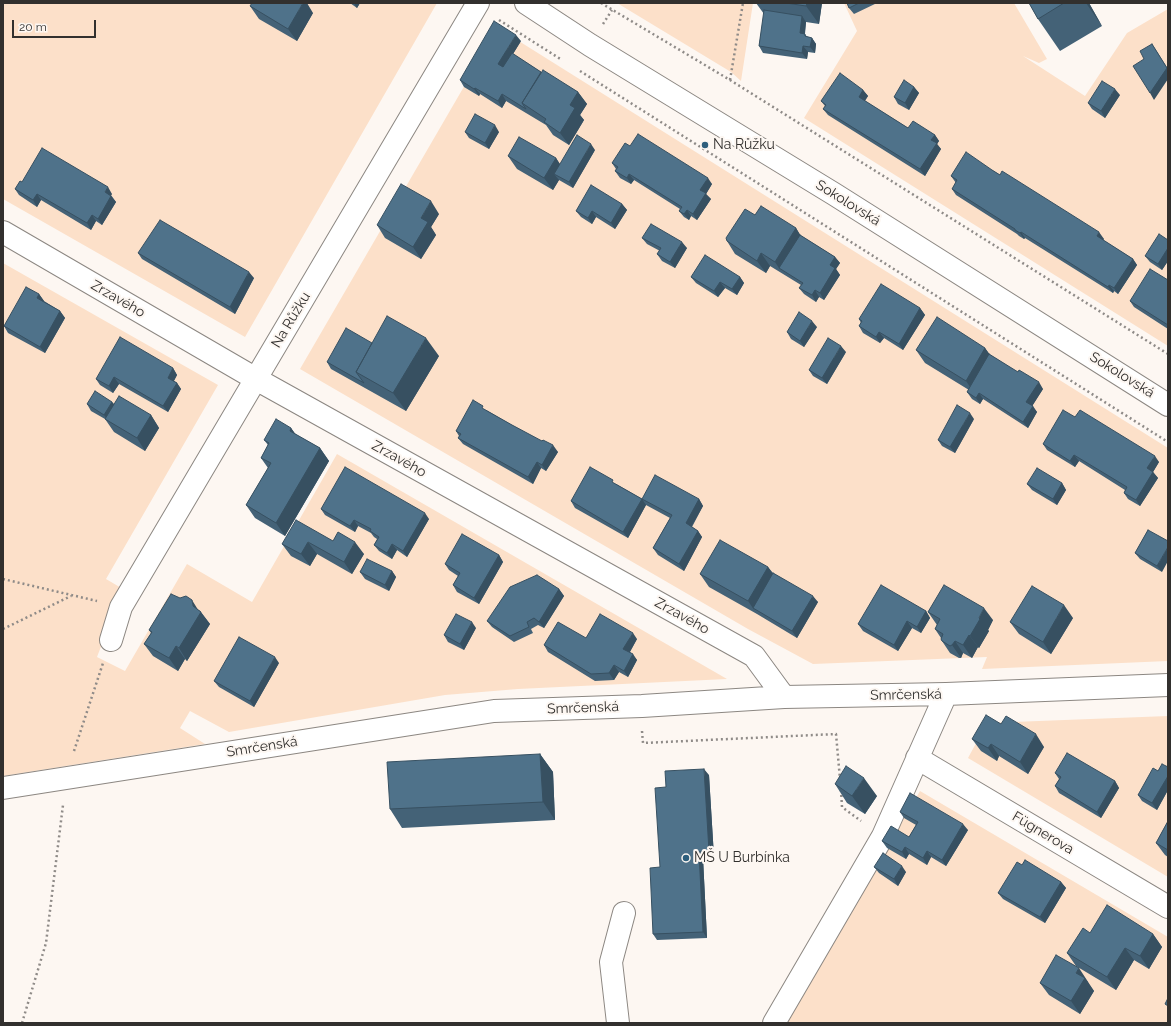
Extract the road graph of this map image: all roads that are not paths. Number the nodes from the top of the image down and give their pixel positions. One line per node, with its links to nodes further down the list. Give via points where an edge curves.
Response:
1 (526, 3): 5 (street, Sokolovská)
2 (477, 5): 4 (street, Na Růžku)
3 (3, 232): 4 (street, Zrzavého)
4 (256, 379): 6 (street, Na Růžku, via 121,607); 9 (street, Zrzavého, via 754,656)
5 (1168, 405)
6 (111, 640)
7 (1168, 685): 8 (street, Smrčenská)
8 (946, 694): 9 (street, Smrčenská); 10 (street)
9 (784, 697): 11 (street, Smrčenská, via 494,712)
10 (917, 758): 12 (street, Fügnerova); 15 (street, via 883,836)
11 (3, 788)
12 (1168, 907)
13 (624, 913): 14 (street, via 611,962)
14 (618, 1023)
15 (774, 1023)

